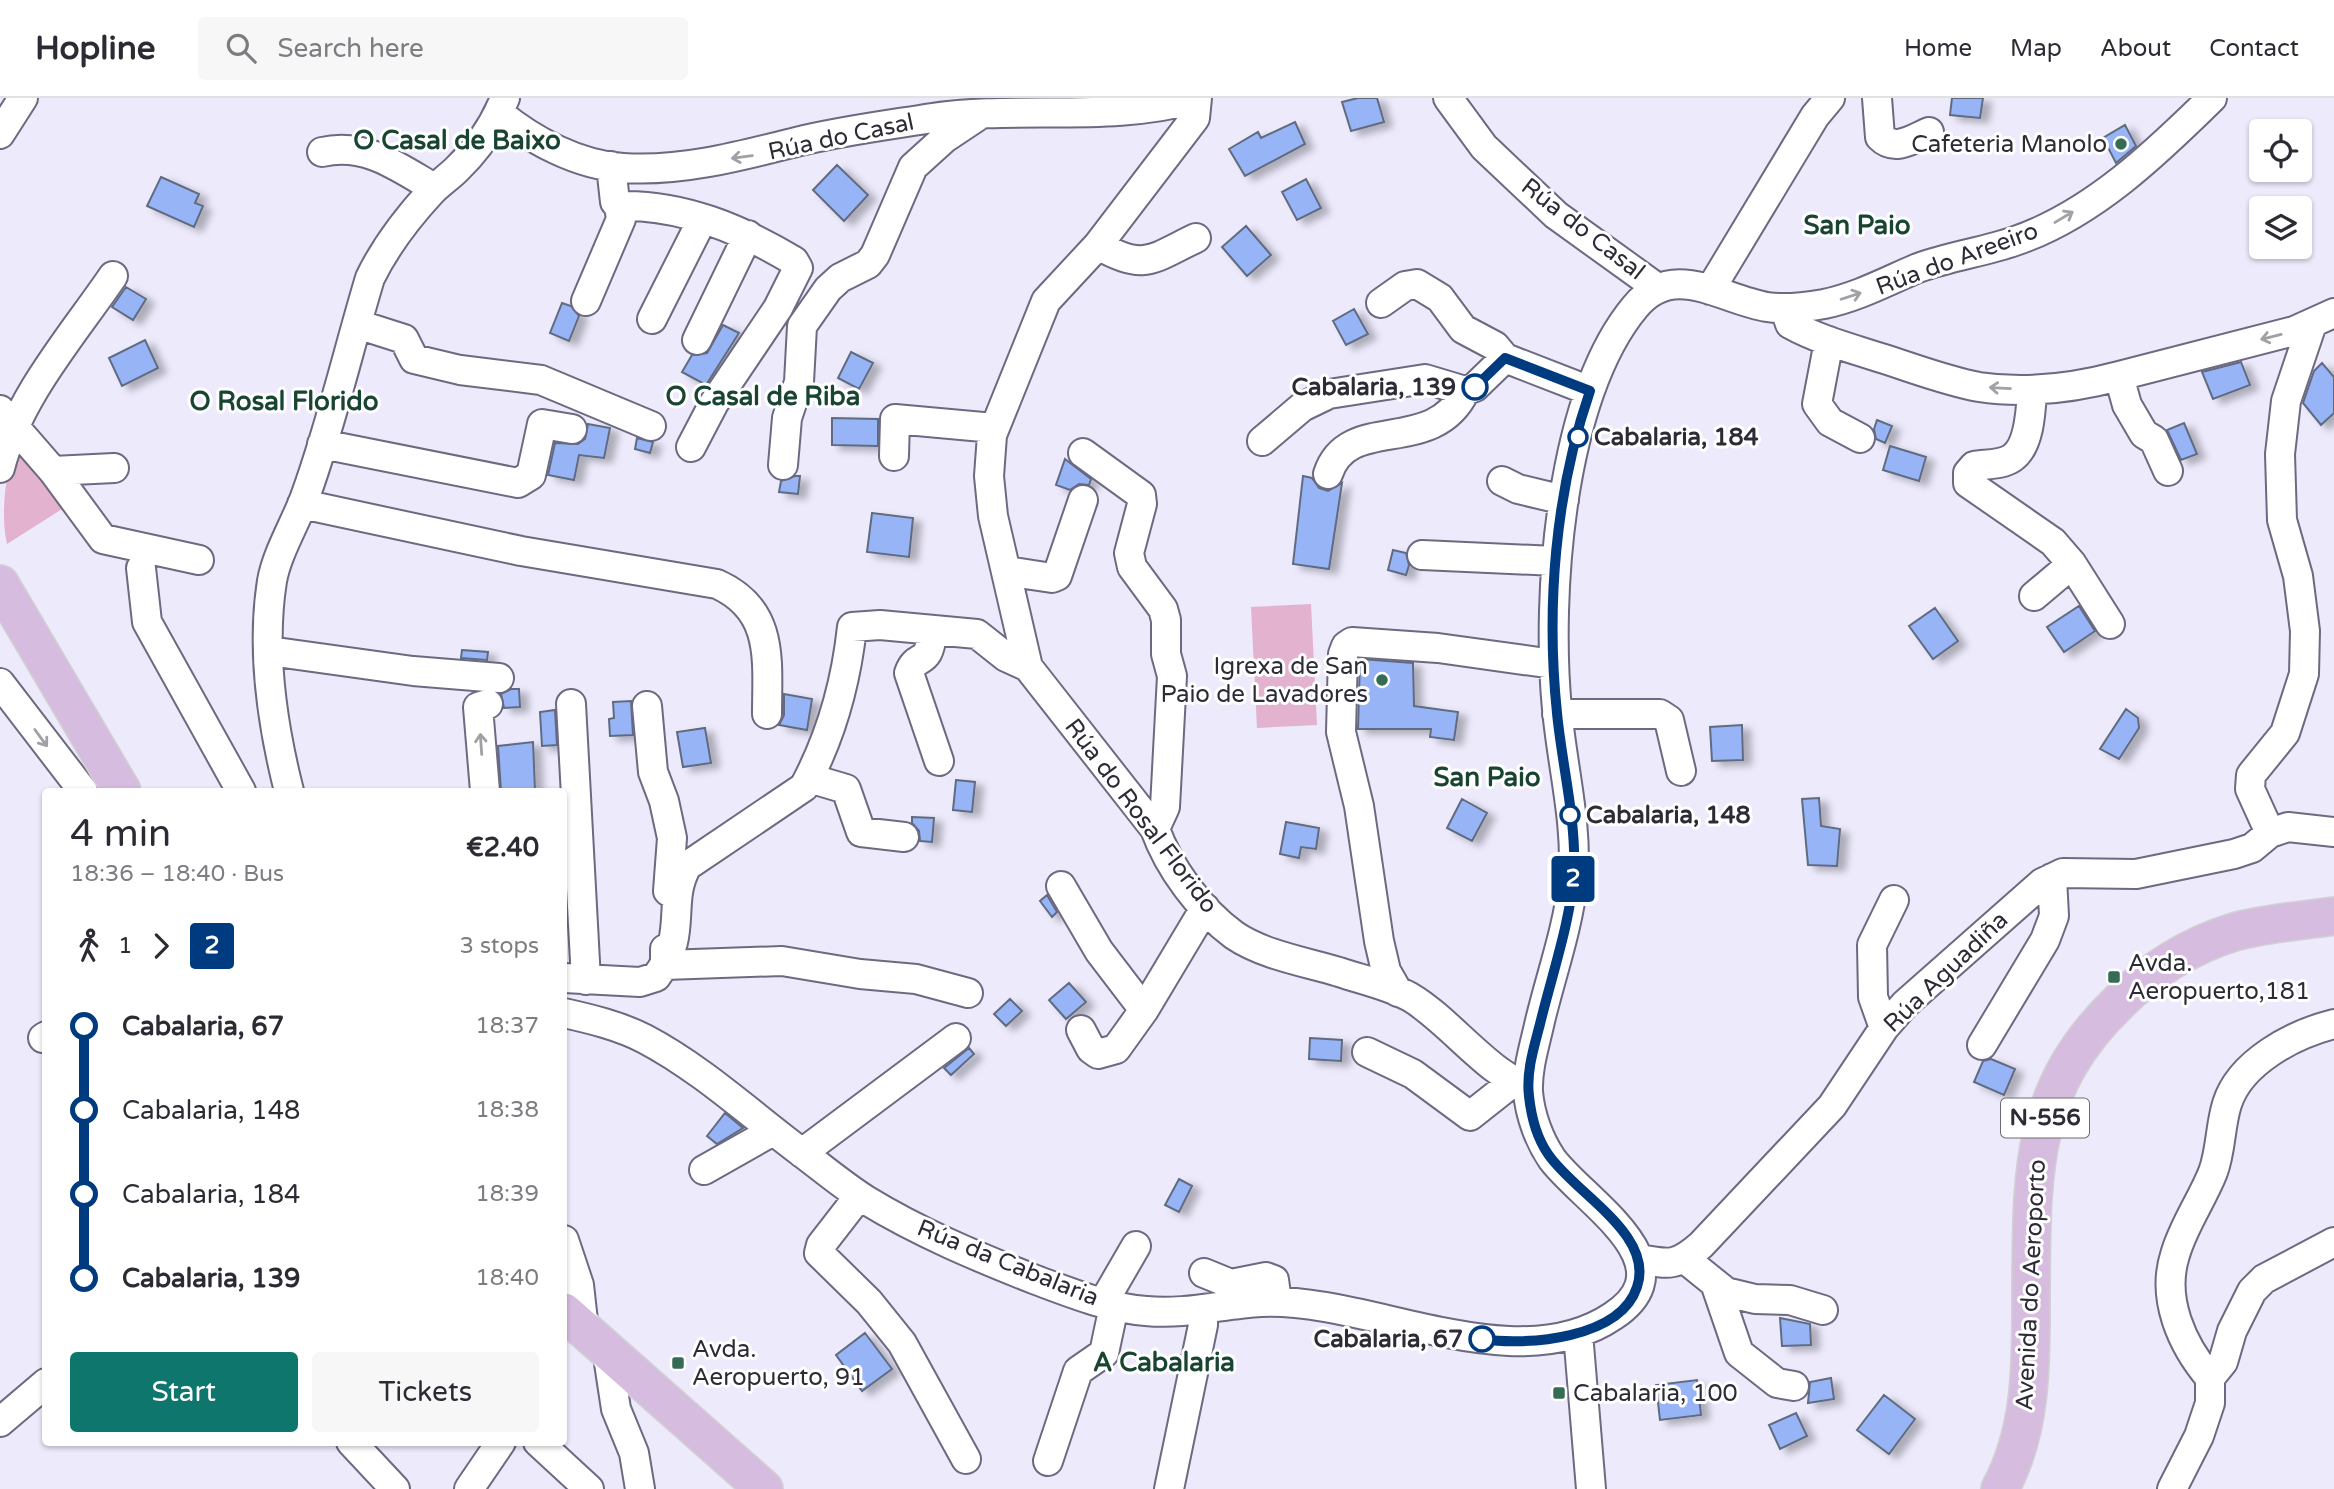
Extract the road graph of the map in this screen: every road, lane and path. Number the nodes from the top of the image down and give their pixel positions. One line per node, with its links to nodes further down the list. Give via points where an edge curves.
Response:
1 (23, 98): 11 (street)
2 (1197, 98): 8 (street, Rúa do Casal, via 1164,107); 19 (street, Rúa do Rosal Florido, via 1195,118)
3 (1448, 98): 21 (street, Rúa do Casal, via 1484,147 1556,215)
4 (1830, 98): 22 (street)
5 (1877, 98): 10 (street, via 1880,137 1885,141 1905,143)
6 (2212, 98): 25 (street, Rúa do Areeiro, one-way to 6, via 1842,299 1916,269 2044,229 2157,152)
7 (502, 105): 13 (street, Rúa do Casal, via 550,148); 14 (street, via 490,130 458,169)
8 (1042, 105): 9 (street, Rúa do Casal)
9 (985, 112): 13 (street, Rúa do Casal, one-way to 13, via 798,142 756,155 670,166); 46 (street, via 945,138 913,167 875,255 868,264 840,278 807,318 800,335 799,382 787,418)
10 (1928, 132)
11 (0, 134)
12 (322, 152): 14 (street, via 348,148 374,154)
13 (611, 166): 15 (street)
14 (435, 188): 28 (street, via 382,253)
15 (619, 206): 16 (street, via 666,206); 23 (street, via 621,219)
16 (702, 220): 17 (street); 26 (street)
17 (748, 235): 29 (street); 43 (street, via 794,261 798,268)
18 (1196, 238): 19 (street, via 1147,262 1118,257)
19 (1098, 245): 38 (street, Rúa do Rosal Florido, via 1046,301)
20 (113, 276): 36 (street, via 27,401)
21 (1656, 287): 22 (street, Rúa do Casal, via 1681,284); 35 (street, via 1617,332)
22 (1710, 290): 25 (street, Rúa do Areeiro)
23 (586, 301)
24 (1381, 303): 31 (street, via 1416,284 1440,298 1464,329 1495,346)
25 (1785, 309): 30 (street, via 1790,324)
26 (652, 319)
27 (2323, 319): 32 (street, one-way to 32); 86 (street, via 2287,401 2280,454 2283,520 2298,576 2305,631 2304,674 2285,733 2251,775 2250,789)
28 (357, 324): 37 (street, via 404,339 414,359 541,380); 42 (street)
29 (697, 340)
30 (1829, 341): 33 (street, one-way to 30, via 1958,382); 40 (street, via 1817,404 1830,422)
31 (1505, 358): 34 (street); 35 (street)
32 (2119, 376): 33 (street); 50 (street, via 2127,404 2144,434 2154,440)
33 (2032, 390): 59 (street, via 2030,420 2018,452 2005,461 1973,466 1967,480 1973,489 2039,530)
34 (1465, 391): 41 (street, via 1425,379 1329,394 1302,407); 51 (street, via 1458,407 1448,415 1411,433 1350,444 1334,456)
35 (1590, 391): 53 (street)
36 (7, 418): 47 (street); 49 (street)
37 (652, 426)
38 (994, 428): 45 (street, via 895,419); 61 (street, Rúa do Rosal Florido, via 989,476)
39 (572, 429): 42 (street, via 542,424 531,475 518,483)
40 (1860, 438)
41 (1262, 441)
42 (322, 444): 55 (street)
43 (691, 447)
44 (1083, 453): 84 (street, via 1141,495 1129,553 1132,567 1166,620 1166,654 1172,676 1166,807)
45 (894, 456)
46 (783, 465)
47 (0, 468)
48 (114, 468): 49 (street)
49 (53, 471): 57 (street, via 103,539)
50 (2168, 471)
51 (1328, 474)
52 (1502, 481): 53 (street)
53 (1564, 499): 58 (street)
54 (1083, 500): 61 (street, via 1057,576)
55 (302, 504): 66 (street, via 272,578); 74 (street, via 406,528 717,584 730,590 763,629)
56 (1422, 555): 58 (street)
57 (199, 560)
58 (1555, 561): 67 (street)
59 (2073, 564): 63 (street); 64 (street)
60 (141, 568): 81 (street, via 147,622)
61 (1006, 571): 68 (street, Rúa do Rosal Florido)
62 (0, 584): 80 (main road)
63 (2034, 596)
64 (2110, 624)
65 (932, 632): 68 (street, via 977,634 1006,657); 76 (street, via 931,651 909,673); 78 (street, via 880,625 852,627 845,685)
66 (269, 651): 69 (street); 82 (street, via 279,751)
67 (1553, 664): 75 (street); 95 (street, via 1438,648 1352,642 1346,646 1341,732 1359,806 1379,941 1386,971)
68 (1028, 667): 84 (street, Rúa do Rosal Florido)
69 (499, 678)
70 (0, 683): 79 (street, one-way to 79)
71 (488, 704): 83 (street, one-way to 71, via 478,706)
72 (571, 704): 94 (street)
73 (647, 706): 93 (street, via 653,772 672,838)
74 (767, 714)
75 (1557, 714): 77 (street, via 1660,714 1669,720); 105 (street, via 1574,871 1569,910)
76 (939, 761)
77 (1681, 771)
78 (809, 778): 87 (street, via 846,789 862,832); 93 (street, via 804,788 784,803 687,866 681,877 674,947)
79 (80, 788)
80 (120, 788)
81 (239, 788)
82 (288, 788)
83 (485, 788)
84 (1155, 829): 91 (street, Rúa do Rosal Florido, via 1164,853)
85 (2334, 832): 86 (street, Rúa Aguadiña, via 2288,827)
86 (2270, 833): 88 (street, Rúa Aguadiña, via 2252,848 2234,854 2136,874 2063,873)
87 (904, 837)
88 (2052, 878): 100 (street, Rúa Aguadiña, via 2005,914); 103 (street, via 2054,916 2045,940)
89 (1061, 886): 97 (street, via 1099,951)
90 (1894, 900): 100 (street, via 1872,945 1873,996)
91 (1205, 908): 95 (street, Rúa do Rosal Florido, via 1235,935 1268,951); 97 (street)
92 (2334, 916): 139 (main road, Avenida do Aeroporto / N-556, via 2237,931 2187,951 2134,986 2069,1060 2047,1109 2036,1160 2024,1426)
93 (665, 965): 94 (street, via 656,978 640,982); 96 (street, via 782,961 916,979)
94 (575, 979)
95 (1398, 992): 105 (street, Rúa do Rosal Florido, via 1448,1024)
96 (968, 993)
97 (1144, 1010): 101 (street, via 1110,1053 1091,1049)
98 (567, 1014): 106 (street, Rúa da Cabalaria, via 641,1036)
99 (2334, 1024): 123 (street, via 2283,1044 2246,1073 2229,1097 2214,1168 2177,1249 2171,1284 2180,1330)
100 (1884, 1028): 114 (street, Rúa Aguadiña, via 1832,1106)
101 (1081, 1030)
102 (956, 1038): 107 (street)
103 (1982, 1045)
104 (1367, 1052): 105 (street, via 1413,1074 1470,1116)
105 (1520, 1084): 113 (street, via 1547,1153 1623,1230)
106 (773, 1131): 107 (street, Rúa da Cabalaria); 108 (street)
107 (802, 1153): 109 (street, Rúa da Cabalaria)
108 (704, 1170)
109 (859, 1196): 118 (street, Rúa da Cabalaria, via 958,1249); 130 (street, via 818,1250 902,1343)
110 (2334, 1242): 123 (street, via 2252,1290 2223,1362)
111 (1136, 1246): 118 (street)
112 (567, 1249): 121 (street, via 579,1285)
113 (1640, 1259): 114 (street, via 1669,1265); 122 (street, Rúa da Cabalaria, via 1638,1285 1630,1302 1609,1320)
114 (1685, 1259): 116 (street)
115 (1205, 1273): 117 (street, via 1231,1283 1274,1280)
116 (1716, 1286): 120 (street, via 1755,1299 1784,1298); 125 (street, via 1739,1353 1777,1382)
117 (1277, 1302): 119 (street, Rúa da Cabalaria); 122 (street, Rúa da Cabalaria, via 1500,1341)
118 (1109, 1304): 119 (street, Rúa da Cabalaria, via 1144,1311); 131 (street, via 1104,1353 1078,1371)
119 (1203, 1309): 137 (street)
120 (1823, 1310)
121 (585, 1331): 135 (street, via 634,1453); 136 (main road)
122 (1578, 1333): 138 (street)
123 (2210, 1378): 140 (street, via 2210,1403 2199,1436)
124 (42, 1386): 126 (street)
125 (1794, 1386)
126 (0, 1422)
127 (354, 1446): 132 (street)
128 (498, 1446): 133 (street)
129 (542, 1446): 134 (street)
130 (966, 1460)
131 (1048, 1461)
132 (385, 1486)
133 (468, 1489)
134 (589, 1489)
135 (640, 1489)
136 (764, 1489)
137 (1170, 1489)
138 (1591, 1489)
139 (2000, 1489)
140 (2172, 1489)

